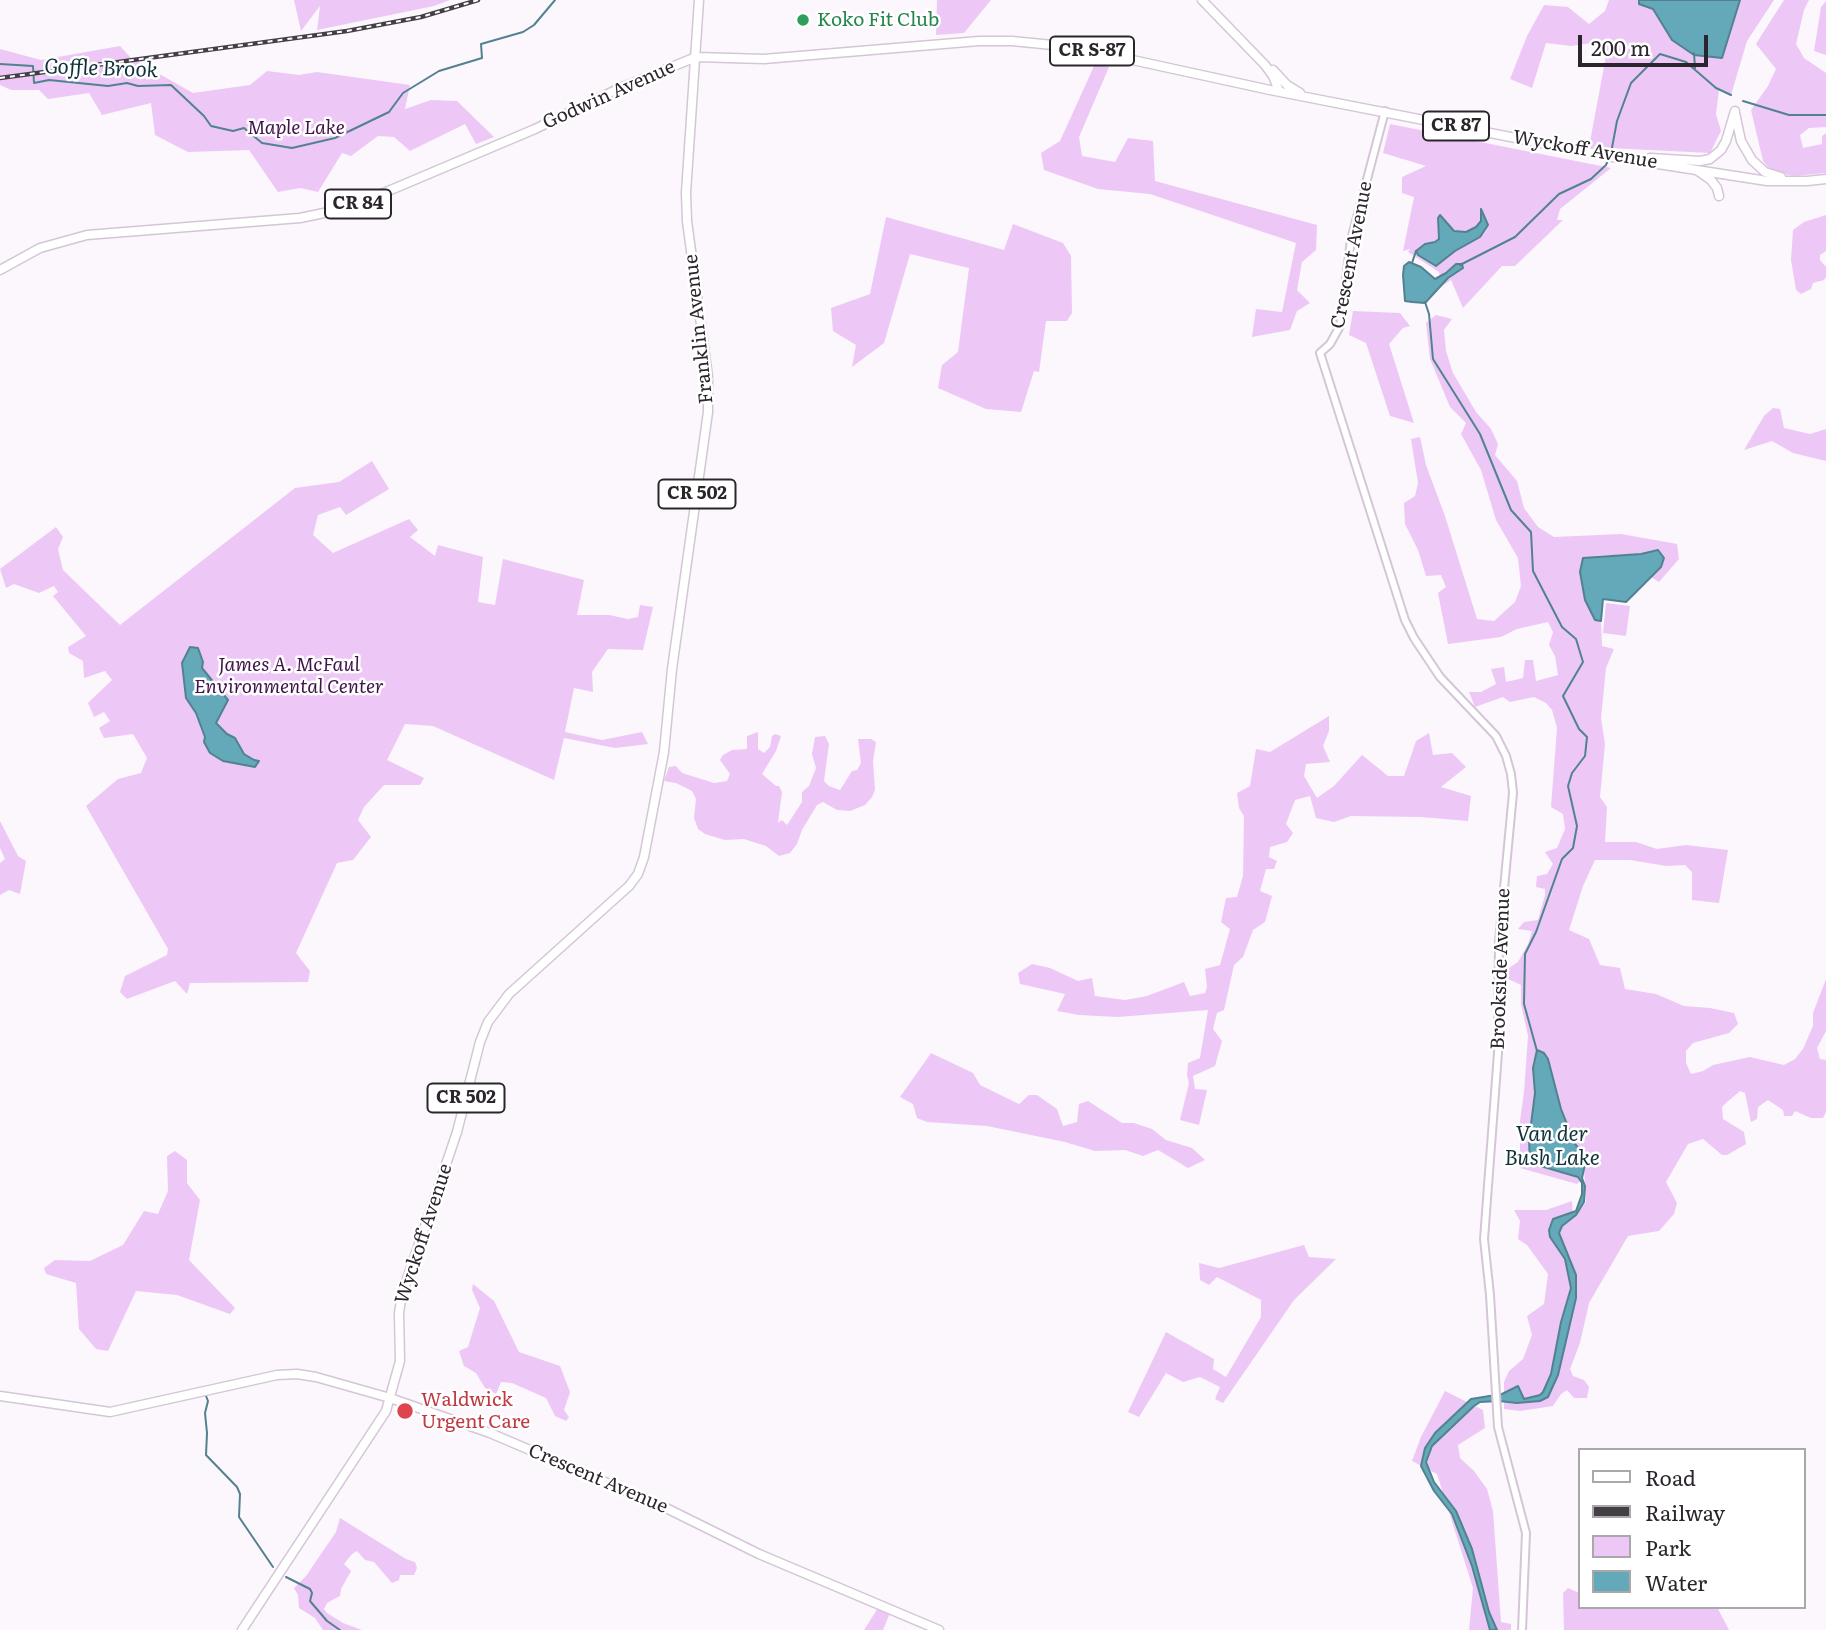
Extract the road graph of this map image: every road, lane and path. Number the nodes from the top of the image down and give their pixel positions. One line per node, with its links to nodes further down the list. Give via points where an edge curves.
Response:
1 (699, 0): 3 (main road, Franklin Avenue)
2 (1202, 0): 4 (main road, Wyckoff Avenue / CR 87)
3 (696, 57): 5 (main road, Godwin Avenue / CR S-87, via 756,60 1013,41 1073,47); 14 (main road, Godwin Avenue / CR 84, via 348,208 300,218 79,236 40,248); 16 (main road, Franklin Avenue / CR 502, via 686,207 708,377 708,411 662,765 641,866)
4 (1266, 67): 5 (main road, via 1265,83); 6 (main road, Wyckoff Avenue / CR 87); 7 (main road, Wyckoff Avenue / CR 87)
5 (1254, 86): 6 (main road, Godwin Avenue / CR S-87)
6 (1279, 91): 7 (main road, Wyckoff Avenue / CR 87)
7 (1305, 96): 8 (main road, Wyckoff Avenue / CR 87)
8 (1385, 111): 9 (main road, Wyckoff Avenue / CR 87); 15 (street, Crescent Avenue, via 1351,240 1340,326 1335,339)
9 (1632, 159): 10 (main road, Wyckoff Avenue / CR 87); 12 (main road, via 1710,159 1726,141 1735,110 1741,141 1756,165 1773,175)
10 (1696, 169): 12 (main road, Wyckoff Avenue / CR 87, via 1762,180); 13 (main road, via 1711,180)
11 (1826, 179): 12 (main road, Wyckoff Avenue / CR 87)
12 (1803, 181)
13 (1719, 197)
14 (0, 270)
15 (1320, 353): 21 (street, Brookside Avenue, via 1405,620 1440,677 1496,736 1511,774 1499,941 1498,1053 1484,1219 1497,1427 1526,1533)
16 (618, 897): 18 (main road, Wyckoff Avenue / CR 502, via 509,994 488,1022 457,1132 402,1294 401,1352)
17 (0, 1396): 18 (main road, Crescent Avenue, via 120,1411 286,1374 316,1377)
18 (390, 1398): 19 (main road, Wyckoff Avenue / CR 502, via 381,1420); 20 (main road, Crescent Avenue, via 509,1441)
19 (242, 1630)
20 (939, 1630)
21 (1522, 1630)

